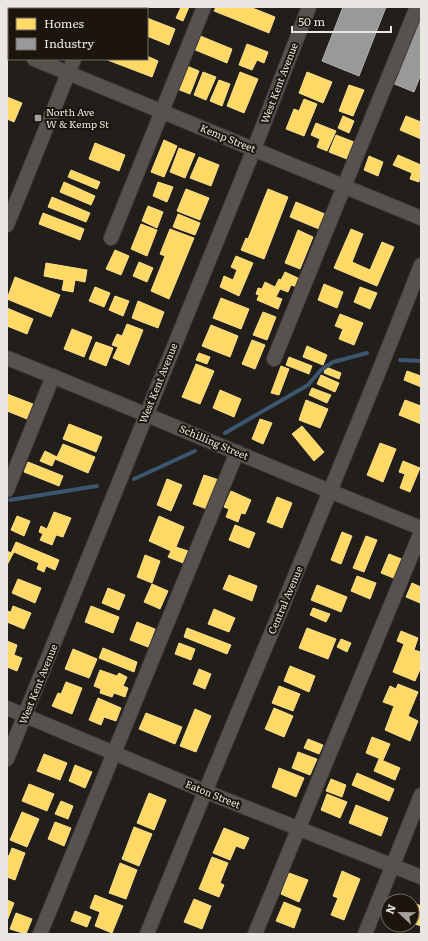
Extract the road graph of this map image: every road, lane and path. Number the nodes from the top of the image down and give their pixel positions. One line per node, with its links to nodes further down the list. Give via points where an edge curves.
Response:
1 (204, 7): 7 (street)
2 (309, 7): 8 (street, West Kent Avenue)
3 (417, 7): 9 (street)
4 (36, 60): 6 (street, Kemp Street)
5 (74, 60): 6 (street)
6 (68, 73): 7 (street, Kemp Street); 11 (street)
7 (162, 111): 8 (street, Kemp Street); 12 (street)
8 (254, 149): 9 (street, Kemp Street); 17 (street, West Kent Avenue)
9 (345, 186): 10 (street, Kemp Street); 15 (street)
10 (421, 218)
11 (7, 225)
12 (111, 238)
13 (421, 265): 20 (street, Central Avenue)
14 (7, 358): 16 (street, Schilling Street)
15 (274, 359)
16 (53, 376): 17 (street, Schilling Street); 19 (street)
17 (146, 414): 18 (street, Schilling Street); 24 (street, West Kent Avenue)
18 (237, 452): 20 (street, Schilling Street); 25 (street)
19 (7, 490)
20 (330, 492): 21 (street, Schilling Street); 27 (street, Central Avenue)
21 (421, 528)
22 (421, 532): 29 (street)
23 (7, 708): 24 (street, Eaton Street)
24 (25, 715): 25 (street, Eaton Street); 26 (street, West Kent Avenue)
25 (114, 753): 27 (street, Eaton Street); 32 (street)
26 (7, 759)
27 (204, 791): 29 (street, Eaton Street); 33 (street, Central Avenue)
28 (421, 795): 30 (street)
29 (299, 828): 30 (street, Eaton Street); 34 (street)
30 (393, 864): 31 (street, Eaton Street); 35 (street)
31 (421, 877)
32 (40, 934)
33 (147, 934)
34 (255, 934)
35 (365, 934)

